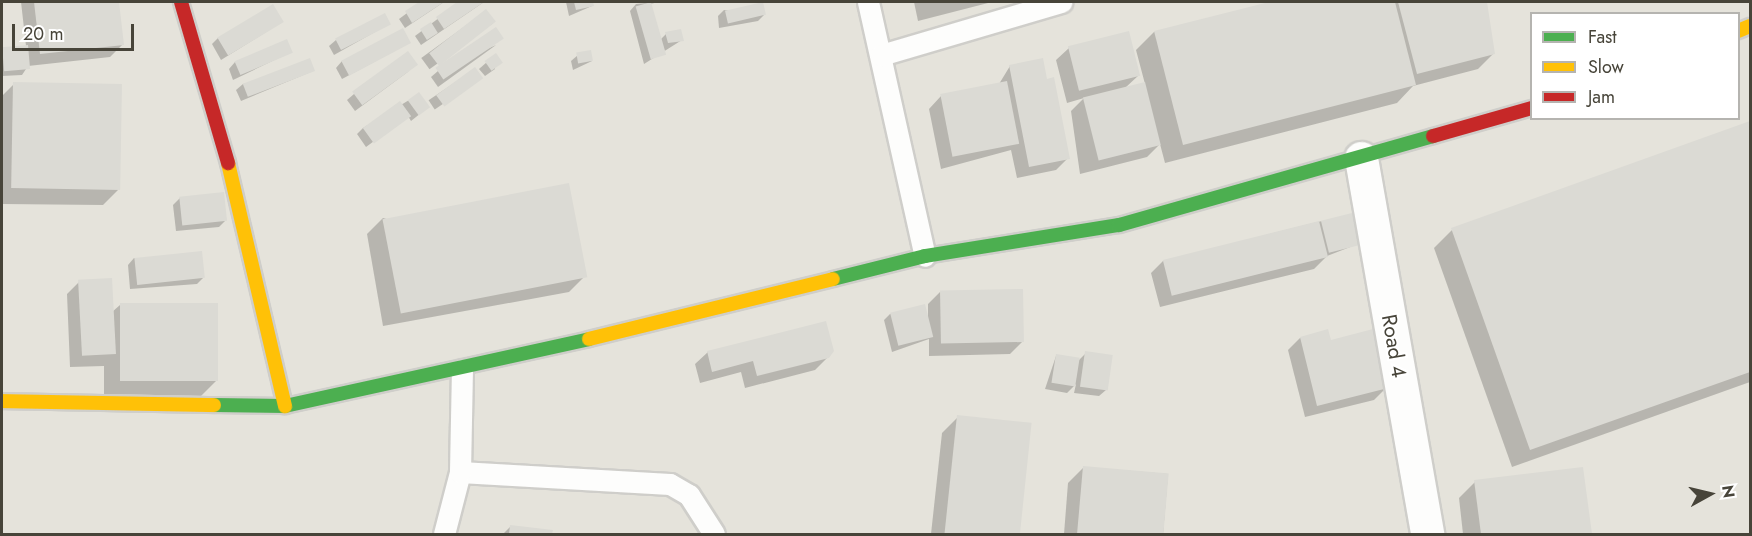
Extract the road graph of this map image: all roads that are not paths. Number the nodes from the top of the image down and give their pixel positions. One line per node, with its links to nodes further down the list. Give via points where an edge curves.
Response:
1 (181, 2): 10 (street, via 232,178)
2 (868, 2): 4 (lane)
3 (1061, 2): 4 (lane)
4 (881, 55): 7 (lane)
5 (1530, 109): 6 (street)
6 (1361, 159): 7 (street, via 1119,225); 14 (street, Road 4)
7 (925, 256): 8 (street)
8 (462, 370): 10 (street); 11 (lane)
9 (2, 401): 10 (street)
10 (285, 406)
11 (460, 472): 12 (lane); 13 (lane, via 670,484 689,495)
12 (444, 534)
13 (714, 534)
14 (1427, 534)

